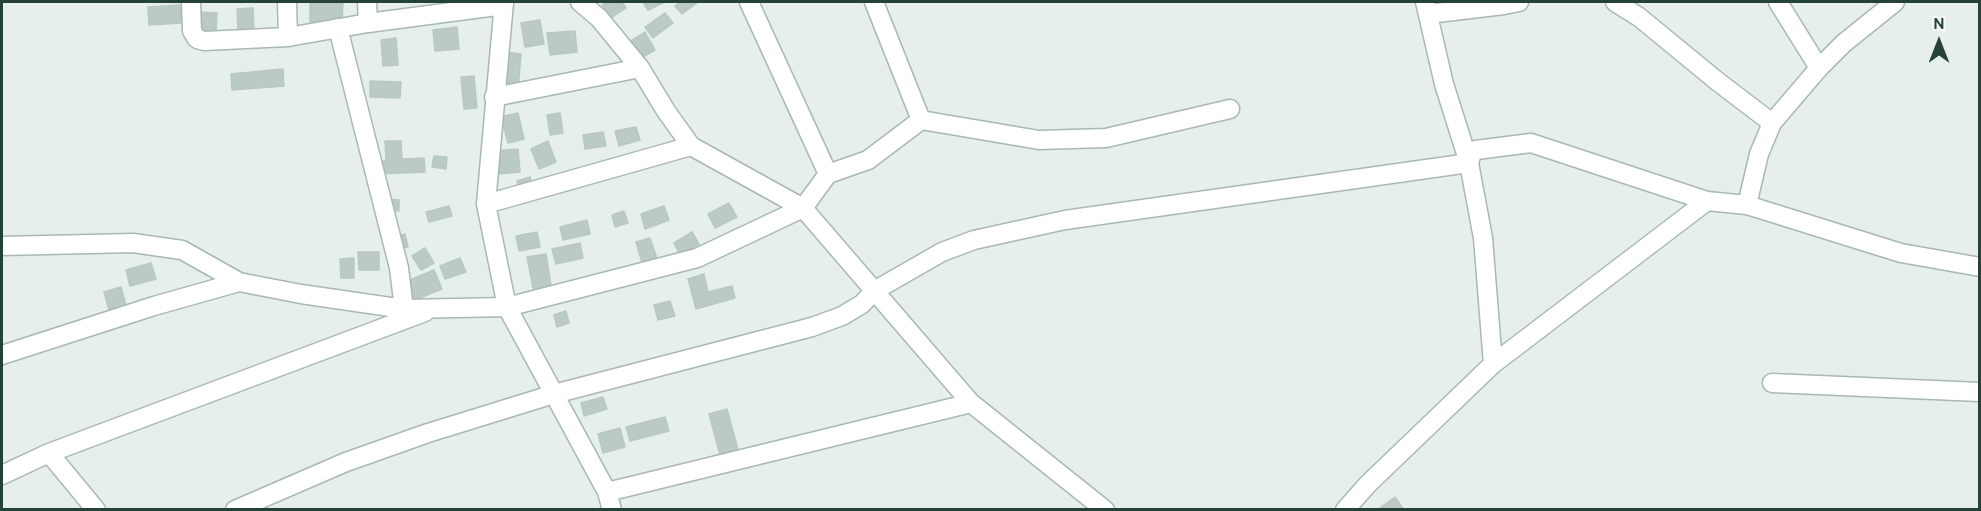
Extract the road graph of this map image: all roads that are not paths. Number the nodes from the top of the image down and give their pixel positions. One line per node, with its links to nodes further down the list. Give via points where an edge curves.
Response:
1 (191, 2): 15 (street, via 192,31 196,39 204,42)
2 (287, 2): 15 (street)
3 (367, 2): 13 (street)
4 (580, 2): 16 (street, via 599,18)
5 (749, 2): 24 (street)
6 (874, 2): 20 (street)
7 (1518, 2): 12 (street)
8 (1615, 2): 21 (street)
9 (1778, 2): 17 (street)
10 (1895, 2): 17 (street)
11 (504, 3): 13 (street); 18 (street)
12 (1426, 8): 23 (street)
13 (368, 23): 14 (street)
14 (338, 28): 15 (street); 35 (street, via 399,268)
15 (288, 37)
16 (640, 68): 18 (street); 22 (street)
17 (1820, 68): 21 (street)
18 (494, 97): 26 (street)
19 (1230, 109): 20 (street, via 1106,138 1039,140)
20 (921, 120): 24 (street, via 868,160)
21 (1772, 123): 27 (street, via 1759,154)
22 (691, 146): 26 (street); 28 (street)
23 (1468, 163): 25 (street, via 1476,150 1531,143); 32 (street, via 1065,220 974,240 942,252); 37 (street, via 1484,238)
24 (828, 174): 28 (street)
25 (1707, 201): 27 (street); 37 (street)
26 (486, 204): 33 (street)
27 (1747, 205): 30 (street, via 1901,253)
28 (802, 208): 32 (street); 33 (street, via 697,258)
29 (2, 246): 31 (street, via 133,243 182,250)
30 (1980, 267)
31 (239, 282): 35 (street); 36 (street)
32 (874, 291): 40 (street, via 842,316 812,327); 41 (street)
33 (507, 307): 34 (street); 40 (street)
34 (438, 308): 35 (street); 42 (street)
35 (404, 309)
36 (2, 355)
37 (1493, 364): 48 (street)
38 (1772, 383): 39 (street)
39 (1980, 392)
40 (554, 394): 44 (street); 46 (street, via 346,462)
41 (971, 403): 44 (street); 47 (street)
42 (50, 453): 43 (street); 45 (street)
43 (2, 475)
44 (610, 501)
45 (96, 510)
46 (235, 510)
47 (1105, 510)
48 (1345, 510)

